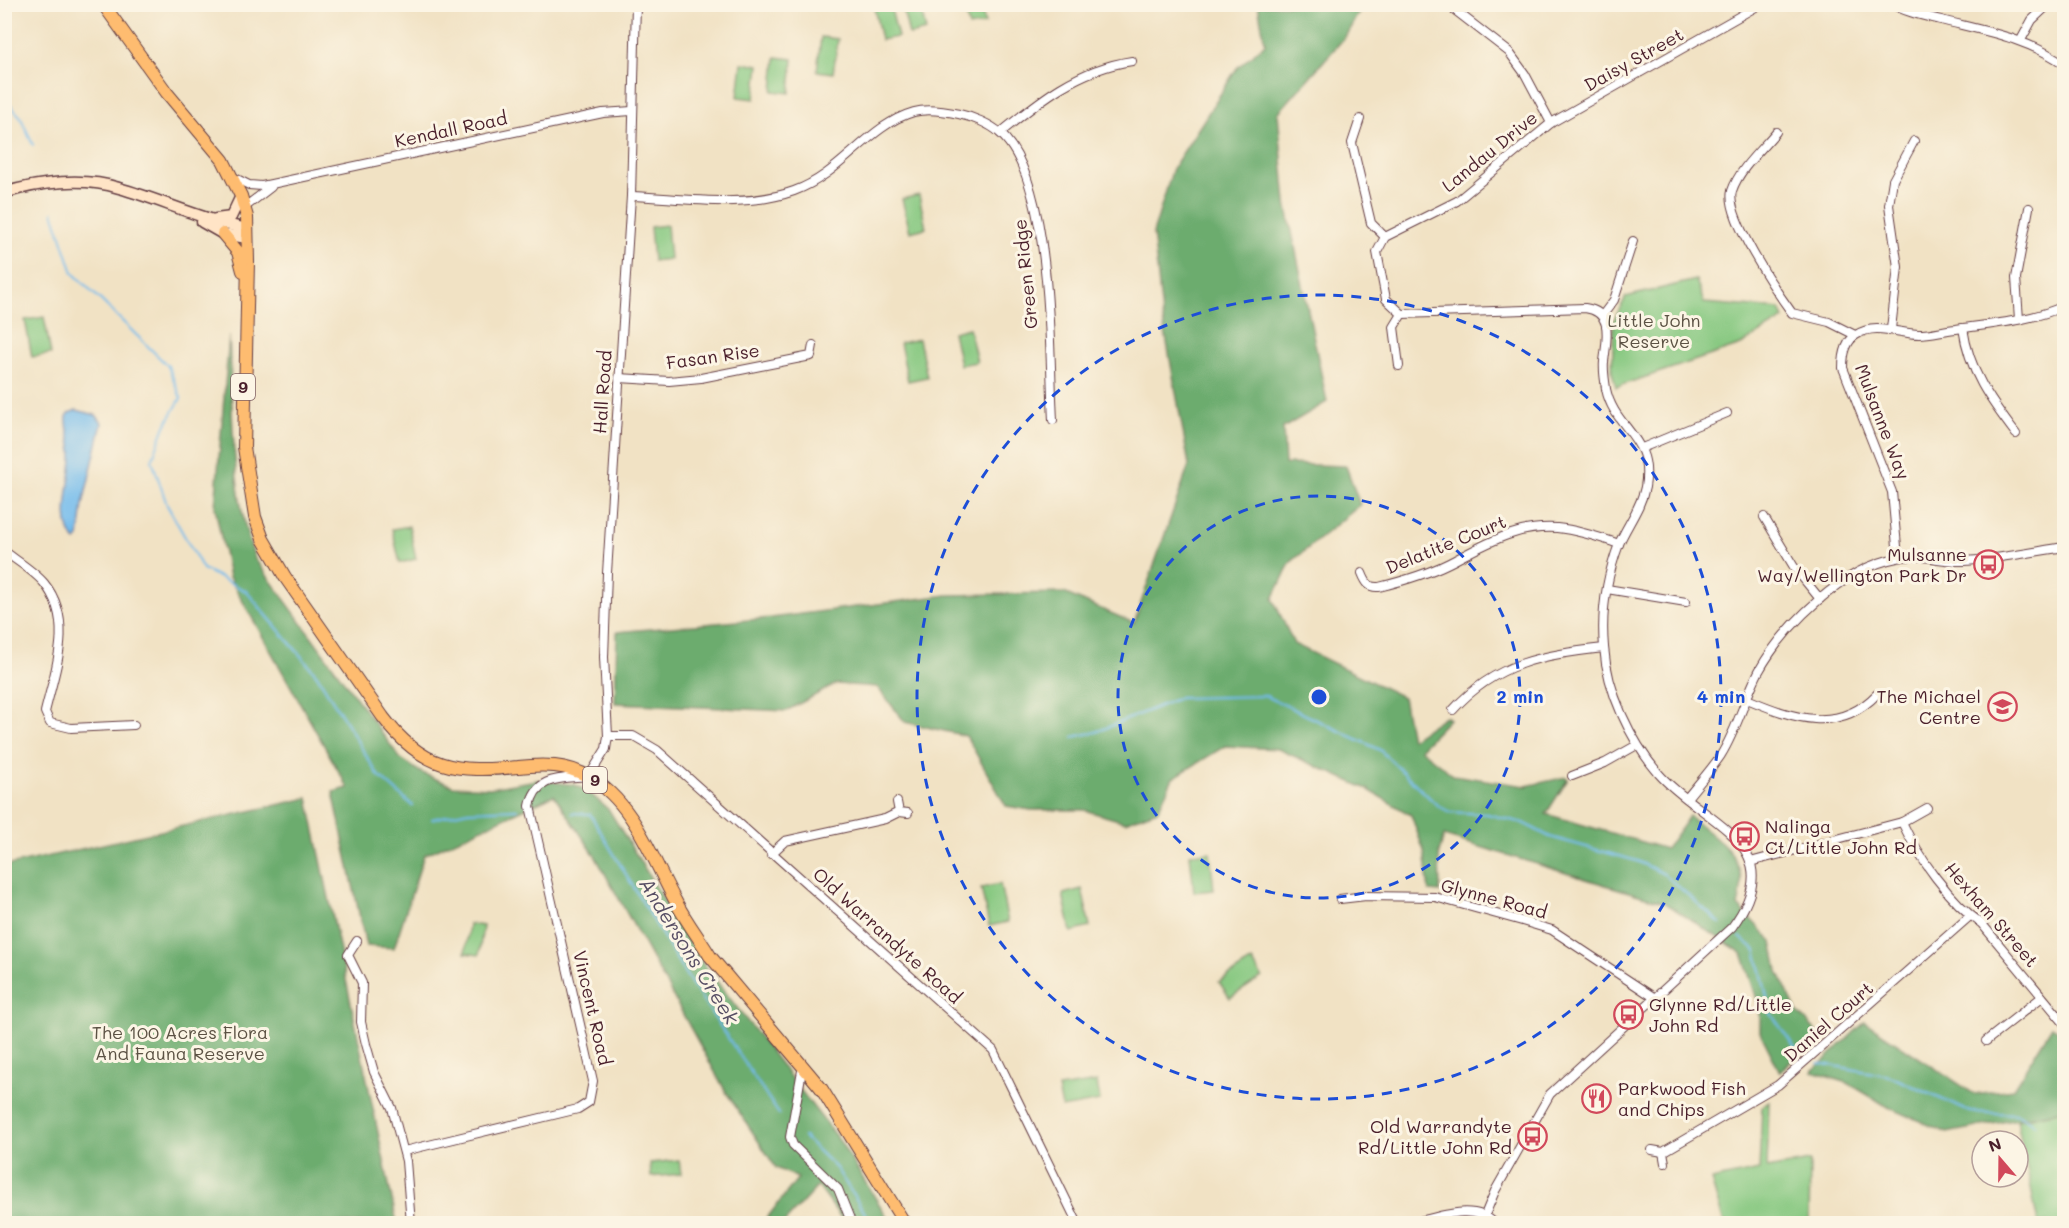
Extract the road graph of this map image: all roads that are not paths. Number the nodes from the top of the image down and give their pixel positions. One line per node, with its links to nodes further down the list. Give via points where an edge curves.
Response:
1 (103, 4): 16 (main road, 9)
2 (636, 4): 10 (street, Hall Road)
3 (1447, 4): 12 (street, Landau Drive, via 1509,52)
4 (1761, 4): 12 (street, Daisy Street)
5 (1892, 4): 7 (street, via 1913,13)
6 (2049, 4): 7 (street, via 2032,20)
7 (2021, 40): 9 (street)
8 (1131, 61): 14 (street, via 1083,75 1055,90)
9 (2064, 64)
10 (632, 111): 17 (street, Kendall Road, via 603,112); 19 (street, Hall Road)
11 (1360, 120): 26 (street, via 1352,143 1371,223)
12 (1551, 123): 26 (street, Landau Drive, via 1457,201)
13 (1776, 132): 35 (street, via 1738,179 1731,207 1763,272 1792,313 1829,322)
14 (1000, 133): 19 (street, via 971,117 944,110 917,111 891,120 828,174 794,191 752,200); 42 (street, Green Ridge, via 1027,177 1036,213 1043,253)
15 (1914, 141): 34 (street, via 1893,180 1889,205 1898,267)
16 (233, 177): 17 (street, Kendall Road, via 255,187); 20 (main road, 9)
17 (277, 183): 20 (street, Kendall Road)
18 (4, 193): 22 (main road, via 25,186 76,183 117,187)
19 (631, 196): 40 (street, Hall Road)
20 (243, 202): 23 (main road, via 231,217); 25 (main road, 9)
21 (2029, 208): 31 (street, via 2016,278)
22 (189, 214): 23 (main road); 24 (main road)
23 (203, 219): 25 (main road)
24 (223, 234): 25 (main road); 32 (main road, via 242,262)
25 (247, 234): 32 (main road, 9)
26 (1385, 237): 29 (street, via 1377,252 1386,299)
27 (1633, 241): 30 (street, via 1614,300)
28 (2064, 306): 31 (street)
29 (1402, 314): 30 (street, via 1584,308); 39 (street, via 1394,327)
30 (1602, 315): 44 (street, via 1608,330 1604,373 1607,393)
31 (2019, 319): 33 (street)
32 (245, 326): 61 (main road, 9, via 244,447 255,517 263,539 285,577 400,740 421,755 452,768 558,766)
33 (1963, 328): 34 (street, via 1919,334); 43 (street, via 1974,373)
34 (1891, 329): 35 (street, via 1867,330)
35 (1856, 335): 49 (street, Mulsanne Way, via 1847,345 1843,368 1892,492)
36 (813, 345): 37 (street)
37 (811, 356): 38 (street); 40 (street, Fasan Rise, via 701,378)
38 (818, 364)
39 (1399, 366)
40 (619, 378): 59 (street, Hall Road, via 605,621)
41 (1726, 413): 44 (street)
42 (1053, 420)
43 (2016, 434)
44 (1642, 448): 46 (street, via 1645,486)
45 (1764, 517): 52 (street, via 1794,567)
46 (1619, 544): 50 (street, Delatite Court, via 1556,528 1525,530 1480,545 1432,570 1380,587 1366,583); 51 (street)
47 (2064, 547): 49 (street, via 1966,561 1917,555)
48 (4, 551): 58 (street, via 44,583 56,602 62,638 45,712 50,723 71,728)
49 (1898, 557): 52 (street, via 1855,574)
50 (1362, 573)
51 (1607, 589): 53 (street); 54 (street)
52 (1820, 598): 56 (street, via 1772,650)
53 (1686, 602)
54 (1604, 648): 57 (street, via 1516,664 1467,694); 60 (street, via 1616,698)
55 (1878, 694): 56 (street, via 1863,709 1823,720 1794,717)
56 (1747, 699): 63 (street, via 1721,754)
57 (1453, 710)
58 (135, 725)
59 (608, 736): 61 (street, Hall Road, via 606,749); 69 (street, Old Warrandyte Road, via 633,736 650,745)
60 (1637, 745): 62 (street); 63 (street, via 1671,787)
61 (589, 776): 78 (main road, 9, via 615,796 630,817 705,948); 80 (street, Vincent Road, via 543,783 532,793 530,806 593,1081 589,1102 578,1109)
62 (1572, 776)
63 (1688, 798): 70 (street, via 1736,837)
64 (897, 802): 66 (street)
65 (1927, 808): 68 (street)
66 (899, 812): 67 (street); 69 (street, via 885,819 785,841)
67 (908, 813)
68 (1902, 822): 70 (street); 72 (street, Hexham Street, via 1915,851)
69 (771, 854): 87 (street, Old Warrandyte Road, via 993,1050)
70 (1750, 862): 75 (street, via 1748,901 1737,921)
71 (1341, 899): 75 (street, Glynne Road, via 1435,897 1552,930)
72 (1970, 916): 74 (street, Hexham Street, via 1982,924); 81 (street, Daniel Court, via 1778,1085)
73 (357, 941): 80 (street, via 348,955 362,983 361,1022 374,1072 392,1108)
74 (2042, 997): 76 (street, Hexham Street); 77 (street)
75 (1654, 998): 83 (street, via 1550,1094)
76 (2064, 1023)
77 (1986, 1041)
78 (803, 1065): 85 (street, via 790,1137 793,1145 838,1189); 86 (main road, 9, via 838,1112)
79 (1652, 1150): 81 (street)
80 (404, 1151): 84 (street)
81 (1663, 1152): 82 (street)
82 (1665, 1163)
83 (1485, 1215): 88 (street, via 1473,1211); 89 (street)
84 (411, 1224)
85 (852, 1224)
86 (905, 1224)
87 (1078, 1224)
88 (1409, 1224)
89 (1495, 1224)

